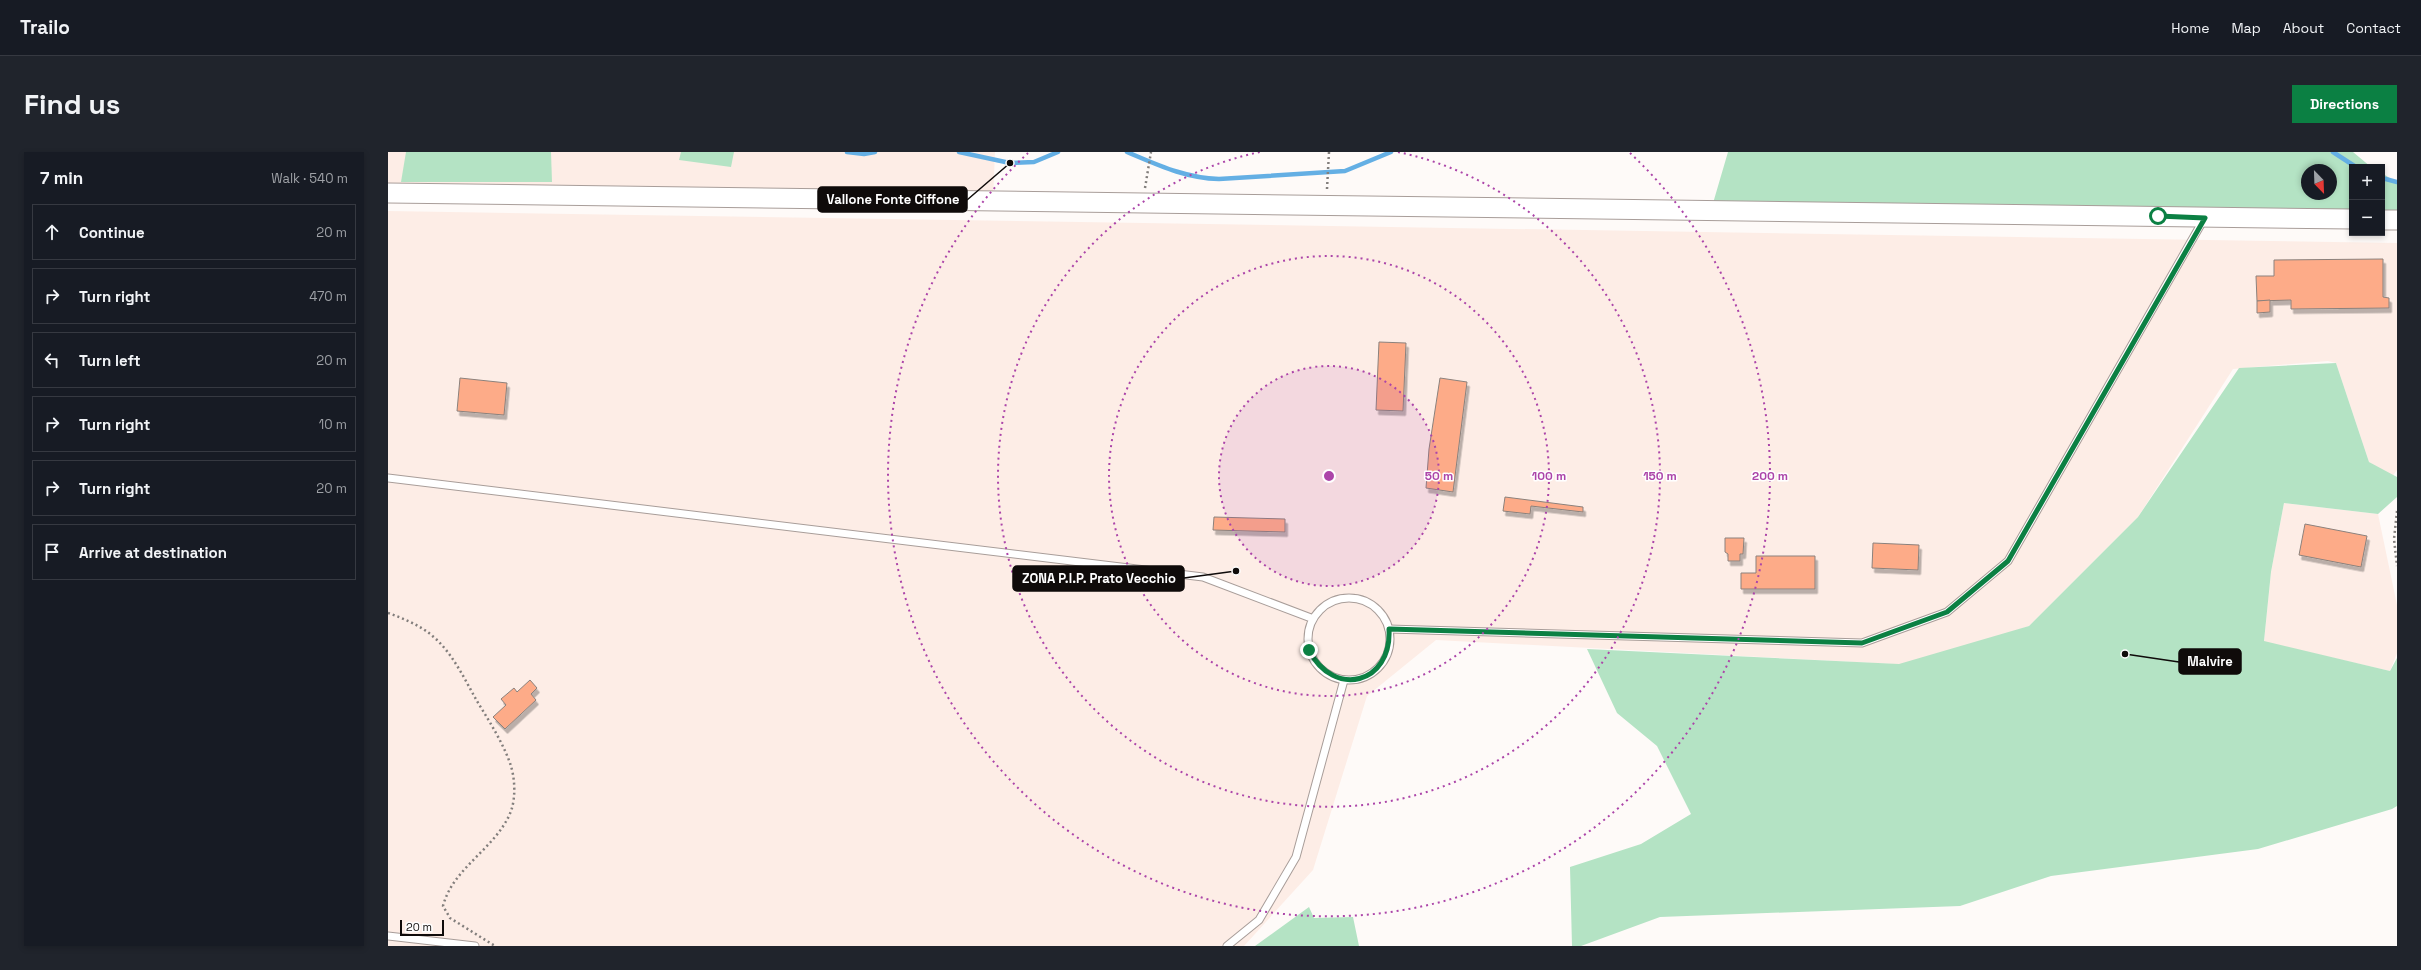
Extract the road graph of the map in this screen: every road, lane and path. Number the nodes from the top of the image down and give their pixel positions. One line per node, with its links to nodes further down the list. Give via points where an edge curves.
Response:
1 (1151, 152): 5 (path, via 1145,184)
2 (1329, 152): 3 (path)
3 (1328, 184)
4 (388, 193): 5 (main road)
5 (1145, 202): 6 (main road)
6 (2205, 218): 7 (main road); 15 (lane, via 2008,561 1947,612 1862,643)
7 (2349, 219)
8 (2385, 220): 9 (main road)
9 (2397, 220)
10 (388, 478): 14 (lane, via 1203,576)
11 (2397, 511): 12 (path, via 2394,539)
12 (2397, 566)
13 (388, 613): 19 (path, via 413,622 435,638 457,665 499,739 510,764 514,790 511,811 496,835 447,893 443,906 450,918)
14 (1311, 618): 15 (lane, via 1323,606 1338,599 1355,598 1371,604 1382,614); 16 (lane, via 1309,650 1316,665 1329,675)
15 (1389, 629): 16 (lane, via 1390,644 1385,659 1374,671 1360,678)
16 (1344, 680): 20 (lane, via 1296,857 1259,920)
17 (388, 936): 18 (lane)
18 (475, 946)
19 (495, 946)
20 (1227, 946)

